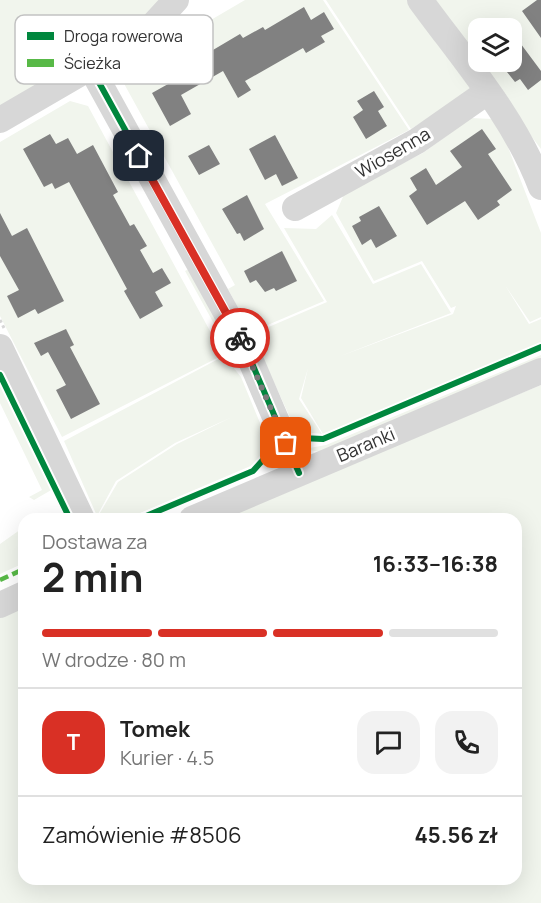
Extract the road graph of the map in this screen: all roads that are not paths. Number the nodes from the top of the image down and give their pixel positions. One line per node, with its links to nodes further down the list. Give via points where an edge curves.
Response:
1 (176, 0): 3 (street)
2 (420, 0): 6 (street)
3 (163, 15)
4 (63, 84): 7 (street)
5 (100, 84): 12 (street, via 245,347)
6 (487, 92): 8 (street, via 522,146); 9 (street, Wiosenna, via 417,141)
7 (0, 120)
8 (541, 187)
9 (295, 208)
10 (0, 347): 13 (street)
11 (541, 371): 12 (street, Baranki)
12 (299, 473): 14 (street, Baranki)
13 (79, 513)
14 (206, 513)
15 (18, 597): 16 (street)
16 (0, 605)

